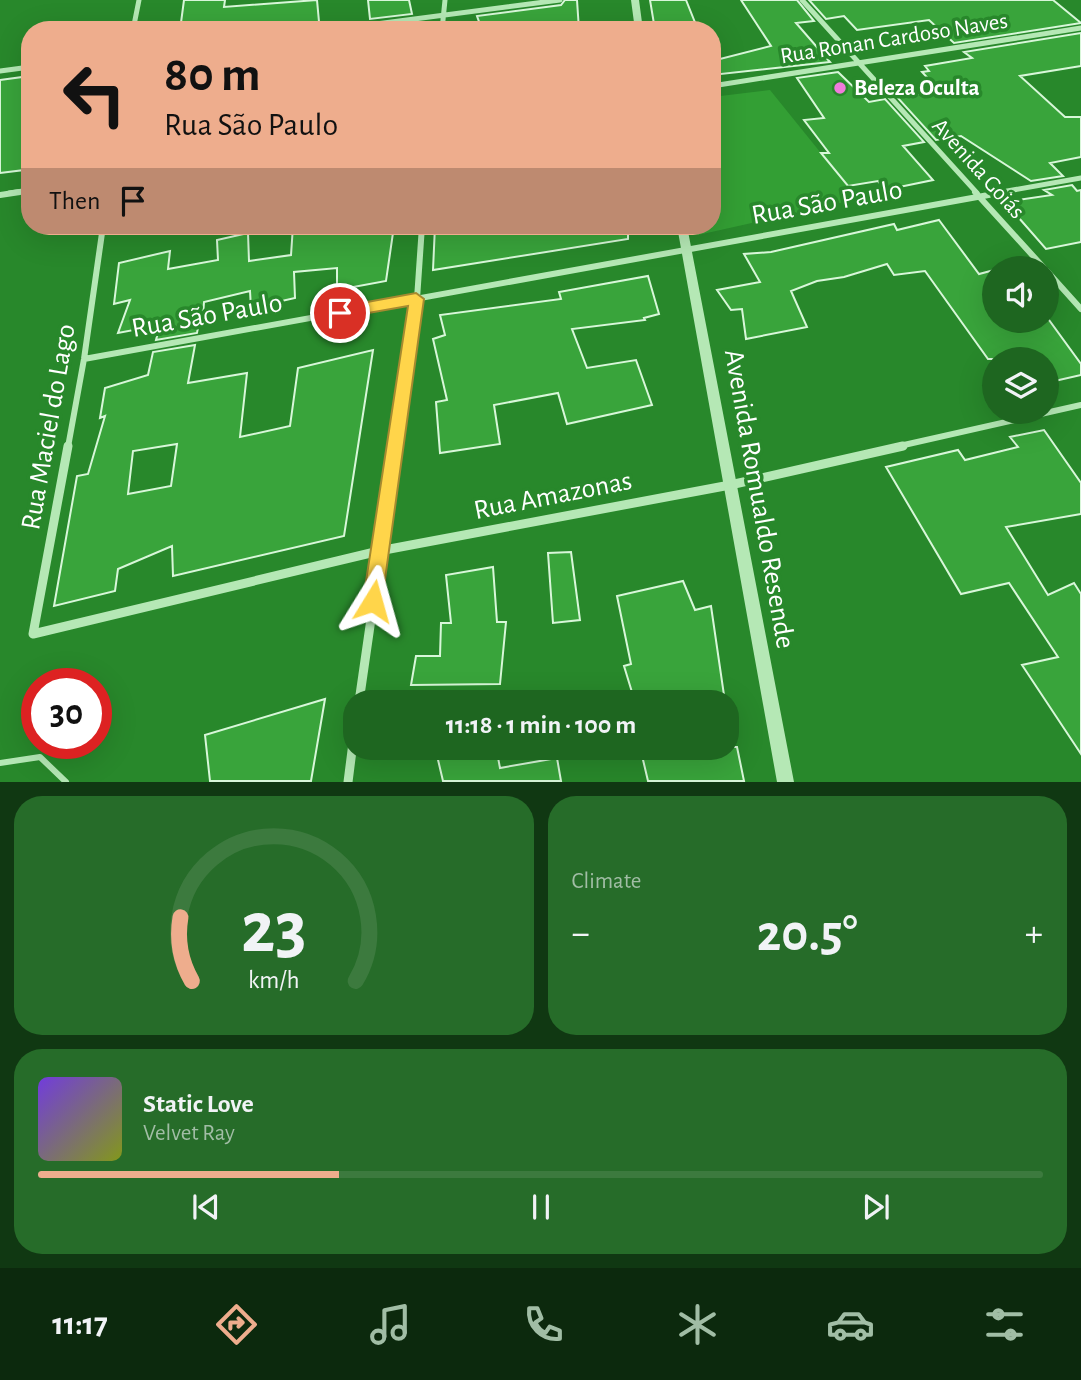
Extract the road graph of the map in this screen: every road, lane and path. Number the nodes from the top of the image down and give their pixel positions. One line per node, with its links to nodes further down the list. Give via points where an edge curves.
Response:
1 (139, 0): 7 (street)
2 (445, 0): 6 (street)
3 (560, 0): 6 (street)
4 (635, 0): 10 (street)
5 (802, 0): 12 (street, Avenida Goiás)
6 (443, 16): 8 (street); 9 (street)
7 (135, 21)
8 (403, 21)
9 (443, 21)
10 (638, 21)
11 (1081, 28): 12 (street, Rua Ronan Cardoso Naves)
12 (858, 62): 15 (street, Rua Ronan Cardoso Naves); 19 (street, Avenida Goiás)
13 (21, 68): 14 (street)
14 (0, 71)
15 (721, 85)
16 (1081, 178): 19 (street, Rua São Paulo)
17 (21, 192): 18 (street)
18 (0, 195)
19 (980, 196): 23 (street, Rua São Paulo); 24 (street, Avenida Goiás)
20 (102, 235): 28 (street, Rua Maciel do Lago)
21 (421, 235): 26 (street)
22 (684, 235): 23 (street, Avenida Romualdo Resende)
23 (688, 249): 26 (street, Rua São Paulo); 30 (street, Avenida Romualdo Resende)
24 (1033, 256)
25 (1059, 285): 27 (street, Avenida Goiás)
26 (416, 299): 28 (street, Rua São Paulo); 31 (street)
27 (1081, 309)
28 (84, 359): 32 (street, Rua Maciel do Lago)
29 (1081, 405): 30 (street, Rua Amazonas)
30 (730, 485): 31 (street, Rua Amazonas); 38 (street, Avenida Romualdo Resende)
31 (379, 551): 32 (street, Rua Amazonas); 33 (street)
32 (33, 634)
33 (361, 690)
34 (351, 760): 37 (street)
35 (0, 763): 36 (lane, via 40,757)
36 (66, 782)
37 (348, 782)
38 (786, 782)

